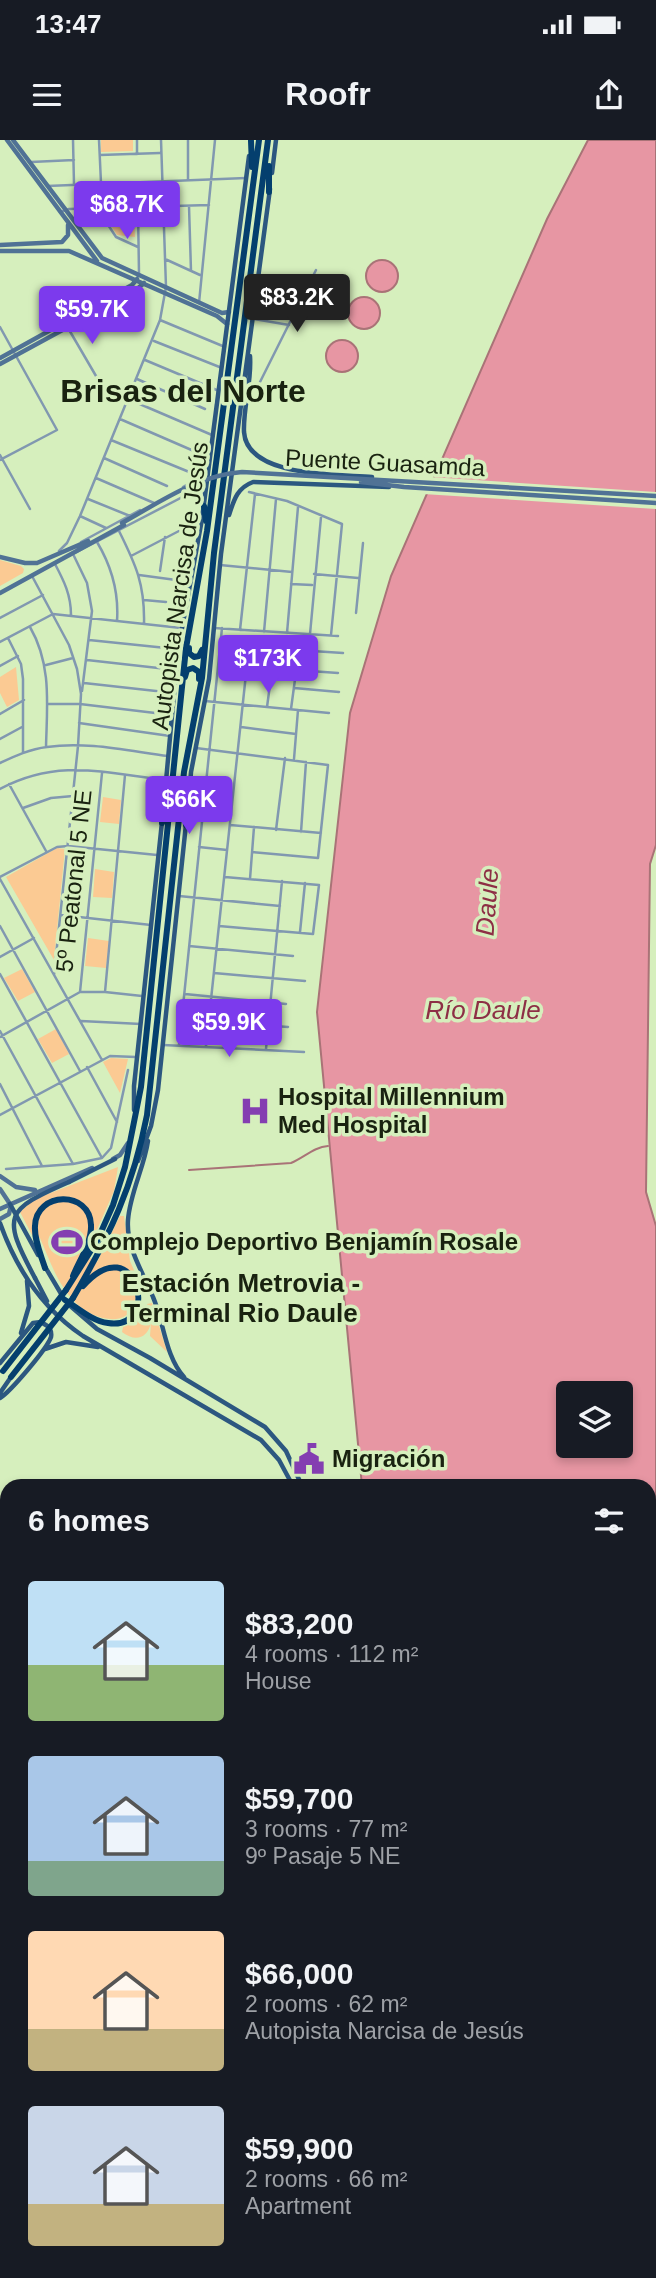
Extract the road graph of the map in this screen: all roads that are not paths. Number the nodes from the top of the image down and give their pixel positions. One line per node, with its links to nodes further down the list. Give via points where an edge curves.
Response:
1 (7, 140): 32 (main road)
2 (13, 140): 17 (main road)
3 (73, 140): 16 (street)
4 (99, 140): 15 (street)
5 (137, 140): 14 (street)
6 (161, 140): 13 (street)
7 (188, 140): 19 (street)
8 (215, 140): 20 (street)
9 (251, 140): 18 (main road, Autopista Narcisa de Jesús); 25 (highway)
10 (259, 140): 25 (highway, Autopista Narcisa de Jesús)
11 (276, 140): 26 (main road, Autopista Narcisa de Jesús)
12 (268, 142): 26 (highway); 143 (highway, Autopista Narcisa de Jesús, via 214,553)
13 (161, 153): 14 (street); 21 (street)
14 (137, 154): 15 (street)
15 (100, 155): 22 (street)
16 (74, 160): 17 (street); 23 (street)
17 (29, 162): 24 (main road)
18 (247, 178): 20 (street); 54 (main road, Autopista Narcisa de Jesús)
19 (188, 179): 20 (street); 21 (street)
20 (211, 179): 27 (street)
21 (162, 180): 22 (street); 30 (street)
22 (100, 183): 23 (street)
23 (74, 184): 24 (street)
24 (47, 186): 32 (main road)
25 (253, 190): 105 (highway, Autopista Narcisa de Jesús)
26 (270, 192): 47 (main road, Autopista Narcisa de Jesús)
27 (209, 205): 28 (street); 45 (street)
28 (189, 206): 30 (street); 44 (street)
29 (138, 207): 30 (street); 31 (street); 37 (street)
30 (163, 207): 41 (street)
31 (97, 208): 32 (street); 37 (street, via 116,237)
32 (62, 210): 33 (main road); 46 (main road, via 94,250)
33 (67, 221): 34 (main road); 35 (main road)
34 (66, 239): 35 (main road); 36 (main road); 39 (main road)
35 (82, 241): 40 (main road, via 84,250); 42 (main road)
36 (0, 245)
37 (138, 247): 46 (street)
38 (0, 251): 39 (main road)
39 (69, 251): 40 (main road)
40 (76, 254): 42 (main road)
41 (165, 259): 44 (street); 50 (street)
42 (101, 263): 46 (main road)
43 (316, 270): 49 (street)
44 (191, 271): 45 (street)
45 (201, 275): 52 (street)
46 (138, 277): 48 (main road); 50 (main road); 64 (main road, via 132,285)
47 (258, 278): 49 (street); 55 (main road, Autopista Narcisa de Jesús)
48 (144, 283): 50 (main road); 60 (main road)
49 (308, 286): 53 (street)
50 (166, 290): 52 (main road); 56 (street); 58 (main road)
51 (263, 298): 53 (street)
52 (199, 303): 54 (main road)
53 (299, 303): 57 (street)
54 (229, 312): 58 (main road, Autopista Narcisa de Jesús)
55 (253, 319): 57 (street); 62 (main road, Autopista Narcisa de Jesús)
56 (160, 320): 61 (street); 63 (street)
57 (289, 325): 71 (street)
58 (228, 326): 63 (main road, Autopista Narcisa de Jesús)
59 (0, 327): 64 (street)
60 (68, 327): 64 (main road); 69 (street)
61 (152, 340): 66 (street); 68 (street)
62 (250, 344): 84 (main road, bridge, via 244,431 262,460 286,468); 103 (main road, Autopista Narcisa de Jesús)
63 (225, 347): 68 (main road, Autopista Narcisa de Jesús)
64 (14, 354): 65 (main road); 67 (main road); 78 (street, via 57,430)
65 (0, 358)
66 (144, 360): 70 (street); 72 (street)
67 (0, 364)
68 (222, 368): 72 (main road, Autopista Narcisa de Jesús)
69 (96, 376)
70 (136, 379): 73 (street); 74 (street)
71 (258, 386)
72 (219, 391): 76 (main road, Autopista Narcisa de Jesús)
73 (128, 399): 75 (street); 76 (street)
74 (205, 410)
75 (120, 419): 77 (street); 80 (street)
76 (213, 435): 80 (main road, Autopista Narcisa de Jesús)
77 (111, 440): 79 (street); 82 (street)
78 (1, 458): 96 (street)
79 (104, 458): 83 (street); 85 (street)
80 (210, 458): 81 (main road, Autopista Narcisa de Jesús)
81 (209, 466): 82 (street); 88 (main road, Autopista Narcisa de Jesús)
82 (200, 477): 92 (street)
83 (96, 478): 91 (street); 92 (street)
84 (404, 484): 89 (main road, Puente Guasamda, bridge); 93 (main road, Puente Guasamda, bridge); 101 (main road, Puente Guasamda, bridge, via 229,476 200,484); 103 (main road, bridge, via 253,482 234,498)
85 (167, 486)
86 (249, 492): 87 (street)
87 (256, 493): 90 (street); 117 (street)
88 (205, 495): 94 (main road, Autopista Narcisa de Jesús); 104 (street, via 196,490)
89 (656, 496)
90 (276, 498): 95 (street); 118 (street)
91 (88, 499): 97 (street); 98 (street)
92 (155, 503): 98 (street)
93 (656, 503)
94 (204, 506): 100 (main road, Autopista Narcisa de Jesús); 105 (highway)
95 (298, 506): 99 (street); 120 (street)
96 (30, 509)
97 (80, 516): 102 (street); 113 (street, via 65,547)
98 (130, 516): 102 (street)
99 (321, 517): 121 (street); 124 (street, via 342,524)
100 (202, 519): 106 (street); 127 (main road, Autopista Narcisa de Jesús)
101 (123, 524): 109 (main road); 110 (main road)
102 (106, 528): 109 (street)
103 (225, 530): 116 (main road, Autopista Narcisa de Jesús)
104 (119, 531): 107 (street); 111 (street)
105 (207, 531): 140 (highway, Autopista Narcisa de Jesús)
106 (165, 537): 111 (street); 119 (street)
107 (97, 542): 110 (street); 139 (street, via 116,590)
108 (363, 543): 125 (street)
109 (74, 546): 113 (main road)
110 (72, 556): 115 (main road); 138 (street, via 90,595)
111 (131, 556): 122 (street)
112 (0, 557): 114 (main road)
113 (48, 559): 114 (main road)
114 (21, 562): 126 (main road, via 28,570)
115 (55, 564): 123 (main road); 136 (street, via 68,590)
116 (220, 565): 117 (street); 143 (main road, Autopista Narcisa de Jesús)
117 (247, 567): 118 (street); 146 (street)
118 (270, 569): 120 (street); 147 (street)
119 (160, 571)
120 (292, 572): 128 (street)
121 (314, 574): 124 (street); 129 (street)
122 (139, 575): 127 (street); 132 (street)
123 (32, 576): 126 (main road); 131 (street)
124 (336, 576): 125 (street); 150 (street)
125 (358, 578): 134 (street)
126 (23, 581): 130 (main road)
127 (191, 582): 144 (main road, Autopista Narcisa de Jesús)
128 (291, 584): 129 (street); 148 (street)
129 (314, 585): 149 (street)
130 (0, 593)
131 (43, 595): 135 (street); 137 (street)
132 (144, 600): 133 (street); 141 (street)
133 (166, 602)
134 (356, 612)
135 (53, 614): 136 (street); 142 (street); 162 (street)
136 (71, 615): 138 (street)
137 (0, 618)
138 (92, 618): 139 (street); 153 (street)
139 (117, 621): 141 (street)
140 (191, 622): 143 (highway, via 188,651 194,657 202,652 204,633); 177 (highway, Autopista Narcisa de Jesús)
141 (144, 624): 144 (street)
142 (29, 626): 152 (street); 164 (street)
143 (211, 626): 145 (street); 175 (main road, Autopista Narcisa de Jesús); 180 (highway, Autopista Narcisa de Jesús)
144 (182, 628): 159 (main road, Autopista Narcisa de Jesús)
145 (222, 628): 146 (street); 155 (street)
146 (240, 630): 147 (street)
147 (264, 632): 148 (street)
148 (287, 633): 149 (street)
149 (310, 634): 150 (street)
150 (331, 635): 151 (street)
151 (338, 636)
152 (8, 638): 154 (street); 161 (street)
153 (89, 640): 159 (street); 163 (street)
154 (0, 642)
155 (220, 645): 156 (street); 176 (street)
156 (249, 646): 157 (street); 181 (street)
157 (275, 648): 158 (street); 182 (street)
158 (299, 649): 160 (street); 167 (street)
159 (178, 650): 166 (main road, Autopista Narcisa de Jesús)
160 (343, 653)
161 (18, 656): 165 (street); 174 (street)
162 (74, 658): 164 (street); 173 (street)
163 (87, 660): 166 (street); 169 (street)
164 (46, 664): 178 (street)
165 (0, 666)
166 (176, 670): 172 (main road, Autopista Narcisa de Jesús)
167 (296, 670): 168 (street); 170 (street)
168 (338, 673)
169 (84, 683): 172 (street); 173 (street)
170 (294, 688): 171 (street); 183 (street)
171 (339, 692)
172 (174, 693): 187 (main road, Autopista Narcisa de Jesús)
173 (81, 694): 179 (street)
174 (23, 700): 186 (street); 189 (street)
175 (205, 701): 176 (street); 196 (main road, Autopista Narcisa de Jesús)
176 (215, 702): 181 (street); 197 (street)
177 (180, 703): 180 (highway, via 186,672 193,668 199,675); 208 (highway, Autopista Narcisa de Jesús)
178 (47, 704): 179 (street); 195 (street)
179 (80, 704): 187 (street); 188 (street)
180 (197, 705): 209 (highway, Autopista Narcisa de Jesús)
181 (243, 705): 182 (street); 190 (street)
182 (267, 707): 183 (street)
183 (291, 709): 184 (street)
184 (298, 710): 185 (street); 191 (street)
185 (329, 713)
186 (0, 714)
187 (172, 715): 192 (main road, Autopista Narcisa de Jesús)
188 (79, 723): 192 (street); 194 (street)
189 (23, 726): 193 (street); 198 (street)
190 (240, 727): 191 (street); 199 (street)
191 (296, 734): 202 (street)
192 (170, 736): 200 (main road, Autopista Narcisa de Jesús)
193 (0, 739)
194 (78, 746): 195 (street); 200 (street); 205 (street)
195 (47, 747): 198 (street)
196 (196, 748): 197 (street); 218 (main road, Autopista Narcisa de Jesús)
197 (209, 749): 199 (street); 214 (street)
198 (23, 753): 204 (street)
199 (238, 753): 201 (street); 215 (street)
200 (168, 756): 210 (main road, Autopista Narcisa de Jesús)
201 (285, 758): 202 (street); 221 (street)
202 (294, 759): 203 (street)
203 (306, 760): 222 (street); 223 (street, via 328,766)
204 (0, 763)
205 (76, 769): 206 (street); 211 (street, via 43,772); 213 (street)
206 (102, 773): 207 (street); 226 (street, 5º Peatonal 5 NE)
207 (125, 775): 210 (street); 229 (street)
208 (174, 775): 217 (highway); 293 (highway, Autopista Narcisa de Jesús, via 145,1059)
209 (184, 776): 218 (highway); 299 (highway, Autopista Narcisa de Jesús, via 154,1060)
210 (166, 780): 217 (main road, Autopista Narcisa de Jesús)
211 (9, 784): 212 (street); 216 (street)
212 (0, 789)
213 (73, 796): 216 (street); 224 (street)
214 (204, 800): 215 (street); 225 (street)
215 (232, 803): 219 (street)
216 (23, 808): 228 (street)
217 (162, 823): 231 (main road, Autopista Narcisa de Jesús)
218 (186, 825): 237 (main road, Autopista Narcisa de Jesús)
219 (230, 825): 220 (street); 227 (street)
220 (254, 827): 221 (street); 230 (street)
221 (276, 830): 222 (street)
222 (301, 832): 223 (street)
223 (321, 833): 230 (street, via 315,859)
224 (68, 846): 226 (street); 228 (street); 241 (street)
225 (199, 847): 227 (street); 238 (street)
226 (95, 849): 229 (street); 242 (street, 5º Peatonal 5 NE)
227 (228, 850): 232 (street)
228 (46, 851): 233 (street)
229 (117, 852): 231 (street); 243 (street)
230 (252, 852): 234 (street)
231 (159, 856): 244 (main road, Autopista Narcisa de Jesús)
232 (225, 877): 234 (street); 239 (street)
233 (0, 878): 249 (street)
234 (250, 879): 235 (street)
235 (282, 881): 236 (street); 240 (street)
236 (305, 884): 248 (street); 248 (street, via 319,885 313,934)
237 (179, 897): 238 (street); 277 (main road, Autopista Narcisa de Jesús)
238 (194, 898): 239 (street); 250 (street)
239 (222, 900): 240 (street); 246 (street)
240 (280, 906): 247 (street)
241 (61, 915): 242 (street); 258 (street)
242 (89, 918): 243 (street); 261 (street, 5º Peatonal 5 NE)
243 (110, 921): 244 (street); 262 (street)
244 (151, 925): 264 (main road, Autopista Narcisa de Jesús)
245 (0, 926): 252 (street)
246 (219, 926): 247 (street); 251 (street)
247 (277, 930): 248 (street); 253 (street)
248 (299, 932)
249 (34, 938): 252 (street); 258 (street)
250 (189, 946): 251 (street); 263 (street)
251 (217, 949): 253 (street); 256 (street)
252 (13, 950): 255 (street); 269 (street)
253 (275, 955): 254 (street); 259 (street)
254 (293, 956)
255 (0, 957)
256 (214, 973): 259 (street); 265 (street)
257 (0, 974): 270 (street)
258 (54, 975): 266 (street)
259 (273, 978): 260 (street); 267 (street)
260 (305, 981)
261 (80, 992): 262 (street); 266 (street)
262 (105, 992): 264 (street)
263 (184, 994): 265 (street); 278 (street)
264 (144, 996): 273 (main road, Autopista Narcisa de Jesús)
265 (212, 997): 267 (street); 272 (street)
266 (68, 999): 269 (street); 271 (street)
267 (270, 1003): 268 (street); 274 (street)
268 (286, 1004)
269 (46, 1010): 270 (street); 286 (street)
270 (26, 1021): 276 (street); 287 (street)
271 (81, 1021): 273 (street); 283 (street)
272 (209, 1021): 274 (street); 279 (street)
273 (141, 1024): 282 (main road, Autopista Narcisa de Jesús)
274 (268, 1026): 275 (street); 280 (street)
275 (288, 1027)
276 (1, 1034): 289 (street)
277 (163, 1045): 278 (street); 294 (main road, Autopista Narcisa de Jesús)
278 (179, 1045): 279 (street)
279 (206, 1046): 280 (street)
280 (266, 1049): 281 (street)
281 (304, 1052)
282 (137, 1058): 283 (street); 293 (main road, Autopista Narcisa de Jesús)
283 (102, 1059): 284 (street)
284 (87, 1067): 286 (street); 292 (street)
285 (128, 1070): 292 (street)
286 (80, 1071): 287 (street)
287 (58, 1083): 289 (street); 295 (street)
288 (0, 1084): 290 (street)
289 (36, 1095): 290 (street); 297 (street)
290 (13, 1108): 291 (street); 298 (street)
291 (0, 1115)
292 (117, 1122): 295 (street, via 111,1148)
293 (133, 1125): 296 (main road, via 124,1150); 307 (highway, Autopista Narcisa de Jesús, via 120,1186)
294 (151, 1126): 299 (main road, Autopista Narcisa de Jesús); 320 (main road, via 129,1214 129,1235 173,1360)
295 (102, 1158): 297 (street)
296 (115, 1159): 303 (main road); 313 (main road, bridge, via 29,1201 16,1217 14,1238)
297 (73, 1164): 298 (street)
298 (42, 1166): 300 (street)
299 (135, 1168): 307 (highway, Autopista Narcisa de Jesús)
300 (6, 1169)
301 (0, 1176): 303 (main road, via 22,1189)
302 (0, 1189): 304 (main road)
303 (43, 1189): 304 (main road)
304 (10, 1204): 305 (main road); 306 (main road, via 9,1214); 308 (main road)
305 (0, 1209)
306 (0, 1221): 309 (main road)
307 (100, 1243): 310 (highway, Autopista Narcisa de Jesús); 311 (highway, Autopista Narcisa de Jesús)
308 (46, 1268): 310 (highway, via 35,1235 39,1211 50,1201 70,1199 86,1210 91,1227); 312 (main road)
309 (23, 1270): 313 (main road); 314 (main road, via 29,1306)
310 (66, 1290): 318 (highway, Autopista Narcisa de Jesús, bridge)
311 (73, 1298): 312 (highway, via 98,1271 117,1268 130,1274 139,1290 136,1310 113,1324 98,1321); 319 (highway, Autopista Narcisa de Jesús, bridge)
312 (65, 1300): 320 (main road, via 97,1329)
313 (50, 1308): 315 (main road)
314 (18, 1340): 316 (main road, via 33,1324 47,1324 51,1336); 317 (main road)
315 (104, 1348): 316 (main road, via 65,1342); 323 (main road, via 261,1440)
316 (39, 1354): 322 (main road)
317 (0, 1363)
318 (2, 1373)
319 (11, 1377): 321 (main road, Autopista Narcisa de Jesús)
320 (187, 1380): 324 (main road, via 265,1427 286,1451)
321 (0, 1393)
322 (0, 1398)
323 (289, 1479)
324 (299, 1479)

